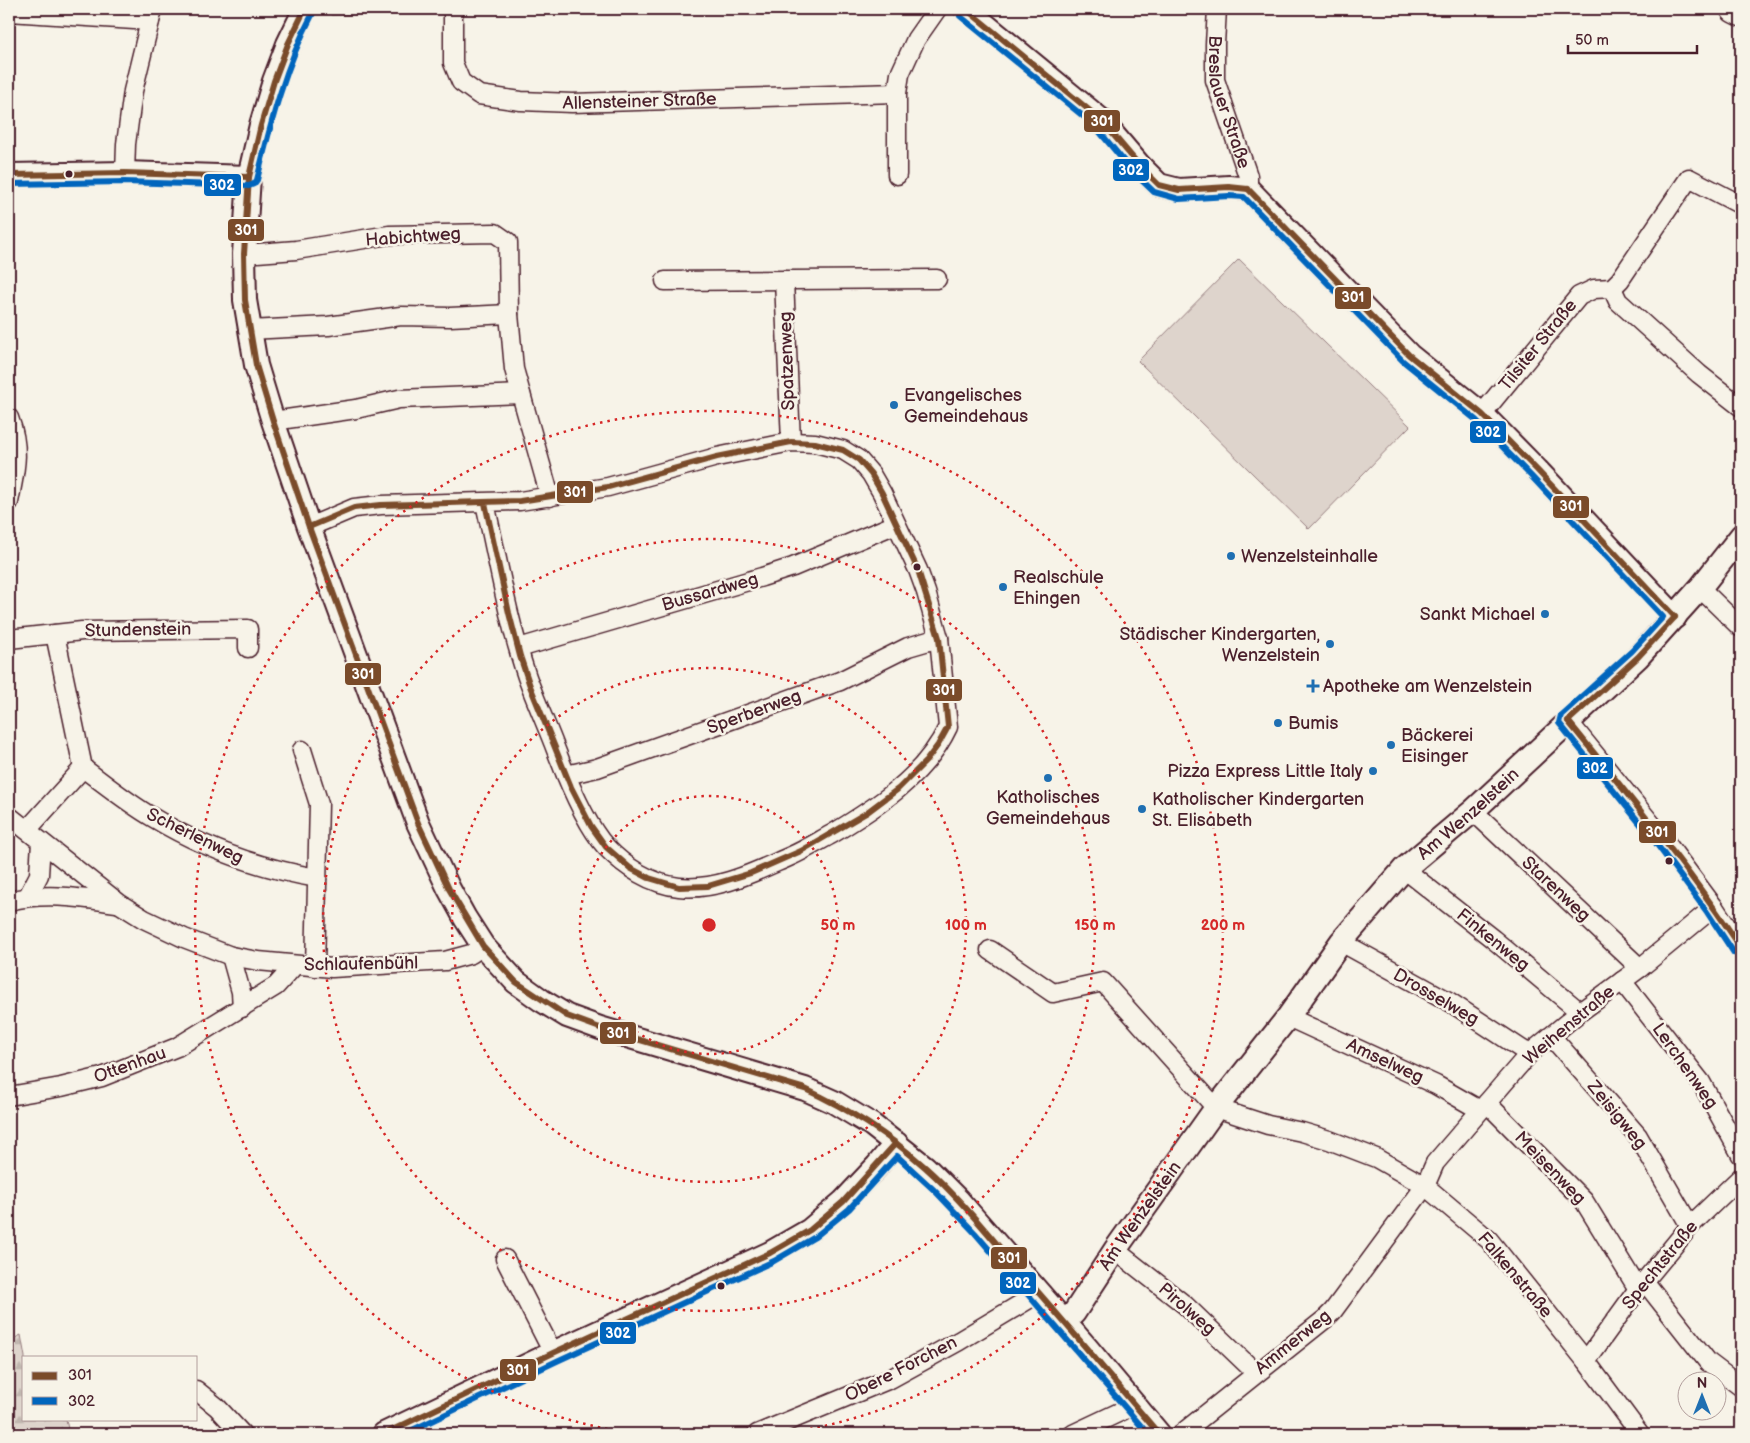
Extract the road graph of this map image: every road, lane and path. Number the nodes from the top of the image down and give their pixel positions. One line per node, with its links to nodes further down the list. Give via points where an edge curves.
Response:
1 (305, 9): 14 (street, via 274,81)
2 (453, 9): 10 (street, Allensteiner Straße, via 453,63 461,82 479,95 572,103)
3 (937, 9): 10 (street, via 916,39 900,74)
4 (966, 9): 15 (street, via 1100,119 1159,185 1178,190 1230,187)
5 (1217, 9): 15 (street, Breslauer Straße, via 1215,80 1248,176)
6 (1735, 9): 8 (main road)
7 (9, 12): 9 (street)
8 (1741, 12)
9 (151, 15): 11 (street, via 133,91)
10 (897, 93): 13 (street)
11 (125, 174): 12 (street); 14 (street)
12 (9, 175)
13 (897, 175)
14 (249, 177): 17 (street)
15 (1248, 190): 26 (street, Breslauer Straße, via 1409,355)
16 (1741, 205): 21 (street, via 1689,178)
17 (244, 254): 22 (street, Habichtweg, via 296,250 389,235 495,233 508,242); 23 (street)
18 (938, 279): 19 (street)
19 (784, 280): 20 (street); 29 (street, Spatzenweg)
20 (665, 281)
21 (1612, 288): 25 (street, via 1618,301); 26 (street, Tilsiter Straße, via 1594,289 1579,296)
22 (509, 314): 23 (street, via 401,316 328,326); 24 (street, Habichtweg, via 514,368)
23 (249, 330): 28 (street)
24 (521, 394): 28 (street, via 399,398 356,409); 30 (street, Habichtweg)
25 (1741, 407)
26 (1482, 414): 37 (street, Breslauer Straße)
27 (9, 418): 31 (street, via 15,436 17,463)
28 (273, 421): 34 (street)
29 (791, 442): 30 (street, via 717,457 608,487); 33 (street, via 828,446 843,450 859,460 871,474)
30 (550, 497): 32 (street)
31 (9, 502)
32 (485, 503): 34 (street, via 354,508); 43 (street)
33 (896, 524): 40 (street, via 918,570); 43 (street, Bussardweg, via 793,567)
34 (309, 527): 59 (street, via 418,823 449,889)
35 (1741, 536): 36 (street, Am Wenzelstein)
36 (1700, 588): 37 (street, Am Wenzelstein); 38 (street)
37 (1674, 617): 44 (street, Am Wenzelstein, via 1638,657)
38 (1741, 628)
39 (55, 634): 41 (street, Stundenstein); 42 (street, Stundenstein, via 248,629); 46 (street)
40 (939, 638): 47 (street, Sperberweg, via 908,647 840,681 597,768); 47 (street, via 948,727 932,755 874,808 799,853 737,879 704,887 680,887 660,883 636,872 605,846 587,819)
41 (9, 639)
42 (248, 648)
43 (519, 648): 47 (street, via 527,677)
44 (1568, 721): 48 (street, Am Wenzelstein); 57 (street)
45 (302, 750): 53 (street, via 319,804)
46 (83, 768): 50 (street); 53 (street, Scherlenweg, via 139,809 194,840 256,864)
47 (566, 775)
48 (1473, 811): 52 (street, Am Wenzelstein); 65 (street, Starenweg)
49 (9, 816): 50 (street, Schlaufenbühl)
50 (27, 830): 51 (street, Schlaufenbühl)
51 (41, 842): 54 (street, via 39,875); 56 (street, Schlaufenbühl)
52 (1404, 869): 58 (street, Am Wenzelstein); 68 (street, Finkenweg)
53 (317, 878): 64 (street)
54 (28, 896): 55 (street); 56 (street, via 54,895)
55 (9, 901)
56 (120, 904): 62 (street, Schlaufenbühl, via 184,938)
57 (1714, 907): 60 (street); 65 (street, Weihenstraße)
58 (1341, 942): 69 (street, Am Wenzelstein); 71 (street, Drosselweg, via 1450,1002)
59 (483, 946): 64 (street, Schlaufenbühl, via 471,954 445,961); 75 (street, via 516,982 567,1016 805,1090 857,1114)
60 (1741, 948)
61 (990, 950): 74 (street, via 1053,993 1103,982)
62 (231, 956): 63 (street, Schlaufenbühl); 67 (street)
63 (296, 965): 64 (street, Schlaufenbühl); 67 (street, Ottenhau, via 276,986)
64 (315, 967)
65 (1640, 968): 66 (street, Weihenstraße)
66 (1622, 981): 68 (street, Weihenstraße); 76 (street, Lerchenweg, via 1701,1082)
67 (242, 1008): 72 (street, Ottenhau, via 177,1047 102,1077)
68 (1580, 1012): 70 (street, Weihenstraße)
69 (1288, 1017): 73 (street, Amselweg); 74 (street, Am Wenzelstein)
70 (1551, 1036): 71 (street, Weihenstraße); 79 (street, Zeisigweg, via 1638,1136)
71 (1530, 1054): 73 (street, Weihenstraße)
72 (9, 1096)
73 (1483, 1106): 78 (street, Weihenstraße, via 1435,1163); 82 (street, Meisenweg, via 1584,1201)
74 (1216, 1108): 78 (street, Falkenstraße, via 1330,1140 1376,1158); 80 (street, Am Wenzelstein)
75 (896, 1143): 83 (street, via 926,1167 958,1200); 85 (street, via 843,1202 810,1230 770,1253)
76 (1741, 1155)
77 (1741, 1177): 79 (street, Spechtstraße)
78 (1425, 1186): 86 (street, Falkenstraße, via 1489,1240); 87 (street, Ammerweg, via 1333,1311)
79 (1690, 1226): 82 (street, Spechtstraße)
80 (1115, 1250): 84 (street, Am Wenzelstein, via 1074,1313); 87 (street, Pirolweg, via 1185,1305)
81 (505, 1259): 85 (street)
82 (1641, 1286): 86 (street, Spechtstraße); 88 (street, Meisenweg, via 1708,1362)
83 (1039, 1293): 84 (street); 93 (street, Obere Forchen, via 890,1378)
84 (1063, 1321): 90 (street)
85 (553, 1353): 92 (street)
86 (1586, 1360): 97 (street, Falkenstraße)
87 (1256, 1373): 96 (street, Ammerweg)
88 (1741, 1387)
89 (198, 1392): 91 (street)
90 (1134, 1403): 94 (street); 95 (street)
91 (242, 1434)
92 (384, 1434)
93 (757, 1434)
94 (1072, 1434)
95 (1159, 1434)
96 (1181, 1434)
97 (1640, 1434)

